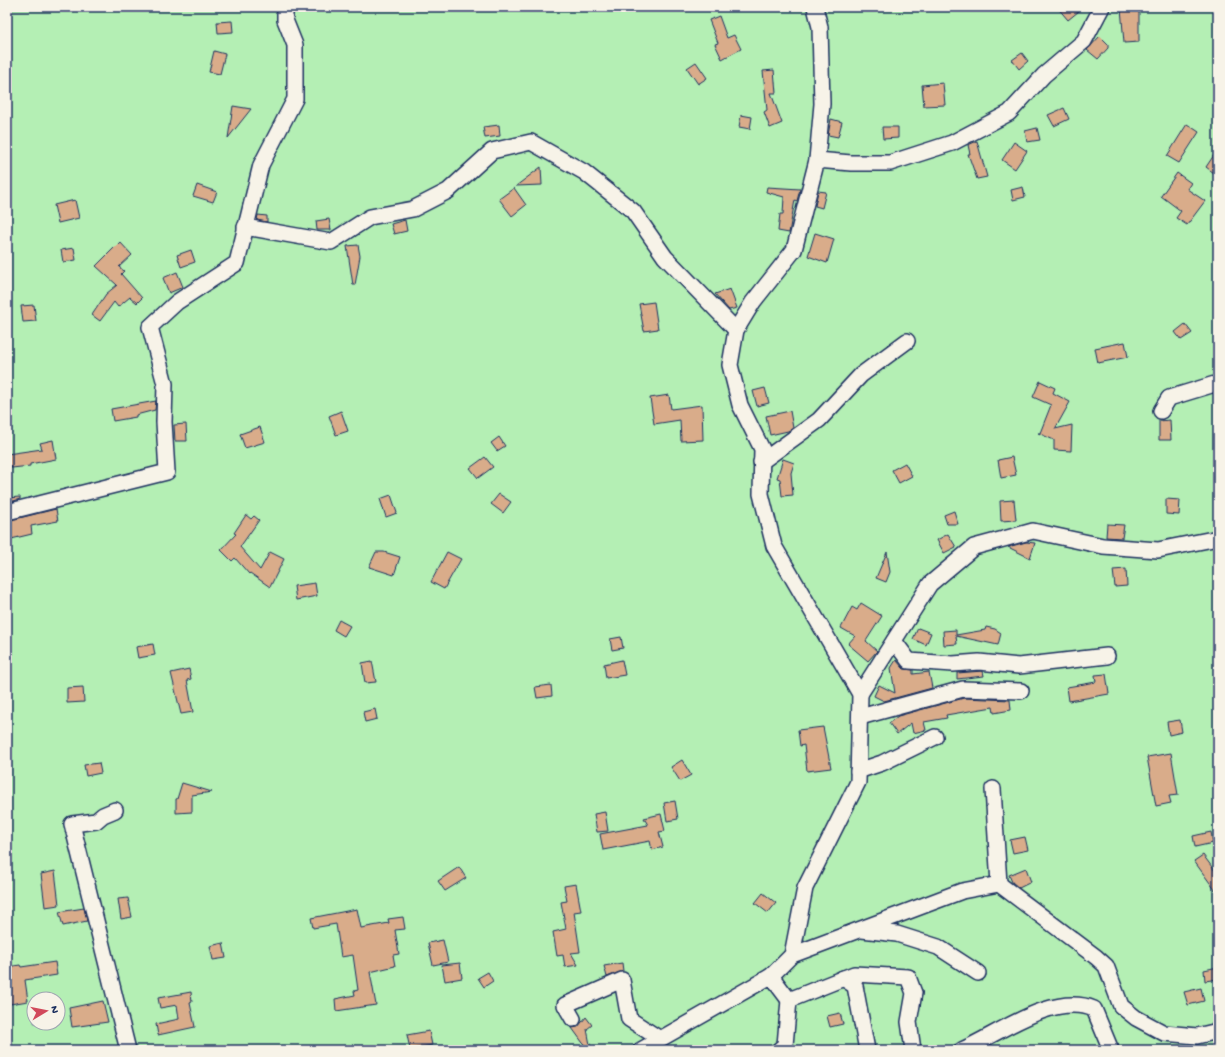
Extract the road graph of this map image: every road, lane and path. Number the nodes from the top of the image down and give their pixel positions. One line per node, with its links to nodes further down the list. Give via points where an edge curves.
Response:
1 (285, 7): 5 (street, via 285,20 294,45 295,99 261,165)
2 (815, 7): 4 (street, via 820,27 822,96)
3 (1102, 7): 4 (street, via 1084,42 1044,75 1009,113 952,143 890,163)
4 (817, 160): 6 (street, via 794,250 753,302)
5 (245, 227): 6 (street, via 331,242 370,217 413,209 448,191 492,151 531,142 584,172 633,211 665,257); 11 (street, via 237,263 177,302 150,327 165,384 167,472)
6 (736, 330): 10 (street, via 730,365 740,404 762,449)
7 (907, 341): 10 (street, via 861,375 819,420)
8 (1218, 383): 9 (street, via 1169,398)
9 (1161, 411)
10 (761, 462): 16 (street, via 761,494 774,546)
11 (7, 512)
12 (1218, 538): 13 (street, via 1158,550 1103,546 1033,531 974,547 930,584)
13 (894, 641): 14 (street, via 908,661 952,664 979,662 1018,666); 16 (street)
14 (1107, 656)
15 (1021, 691): 17 (street, via 963,689)
16 (860, 694): 17 (street)
17 (860, 717): 19 (street)
18 (935, 737): 19 (street, via 882,763)
19 (858, 771): 24 (street, via 858,782 805,888)
20 (993, 789): 22 (street)
21 (115, 810): 32 (street, via 96,821 72,824)
22 (999, 884): 23 (street, via 962,892); 30 (street, via 1106,966 1120,1006 1136,1018 1164,1033 1197,1036)
23 (859, 930): 24 (street); 25 (street, via 897,934 938,947)
24 (792, 955): 26 (street)
25 (978, 973)
26 (771, 976): 28 (street); 31 (street)
27 (843, 978): 28 (street); 35 (street, via 854,986); 36 (street, via 854,974 908,977 914,993 909,1022)
28 (789, 1000): 34 (street, via 785,1045)
29 (573, 1019): 31 (street, via 565,1005 622,980 629,1019)
30 (1218, 1031)
31 (660, 1039): 33 (street)
32 (128, 1050)
33 (641, 1050)
34 (779, 1050)
35 (867, 1050)
36 (913, 1050)
37 (962, 1050): 38 (street, via 1032,1014 1083,1005 1094,1009)
38 (1111, 1050)

